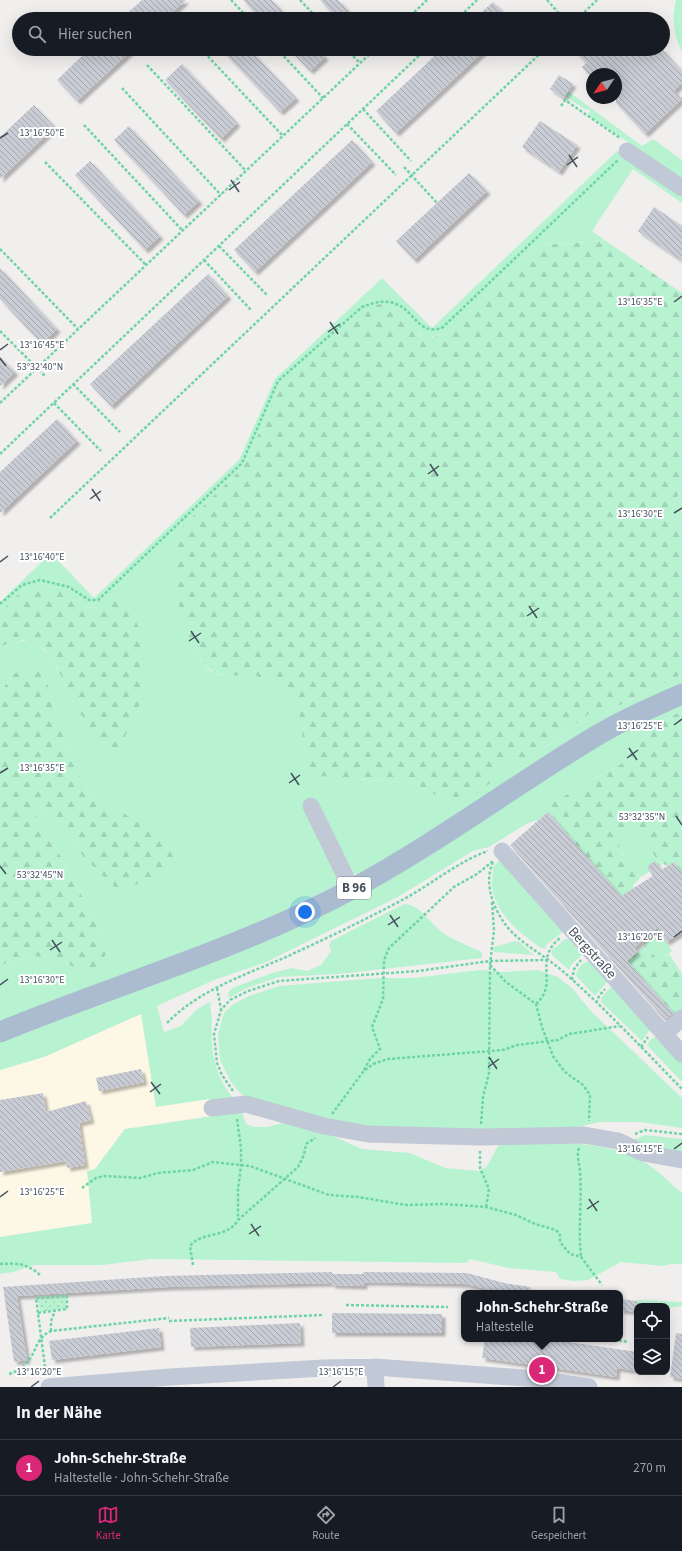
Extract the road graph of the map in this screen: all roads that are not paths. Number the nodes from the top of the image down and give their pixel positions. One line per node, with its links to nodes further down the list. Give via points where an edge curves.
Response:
1 (625, 146): 2 (street)
2 (682, 188)
3 (682, 694): 6 (main road, B 96, via 642,711 584,743 418,852)
4 (311, 806): 6 (street)
5 (498, 856): 9 (street, Bergstraße, via 572,930)
6 (352, 890): 8 (main road, B 96, via 248,938)
7 (682, 1018): 9 (street)
8 (0, 1032)
9 (664, 1034): 10 (street, Bergstraße)
10 (682, 1054)
11 (212, 1108): 12 (street, via 241,1104 324,1126 368,1134 480,1137 584,1135 618,1141 643,1153)
12 (682, 1160)
13 (375, 1367): 14 (street); 15 (street); 16 (street, via 538,1379)
14 (48, 1384)
15 (376, 1387)
16 (589, 1387)

